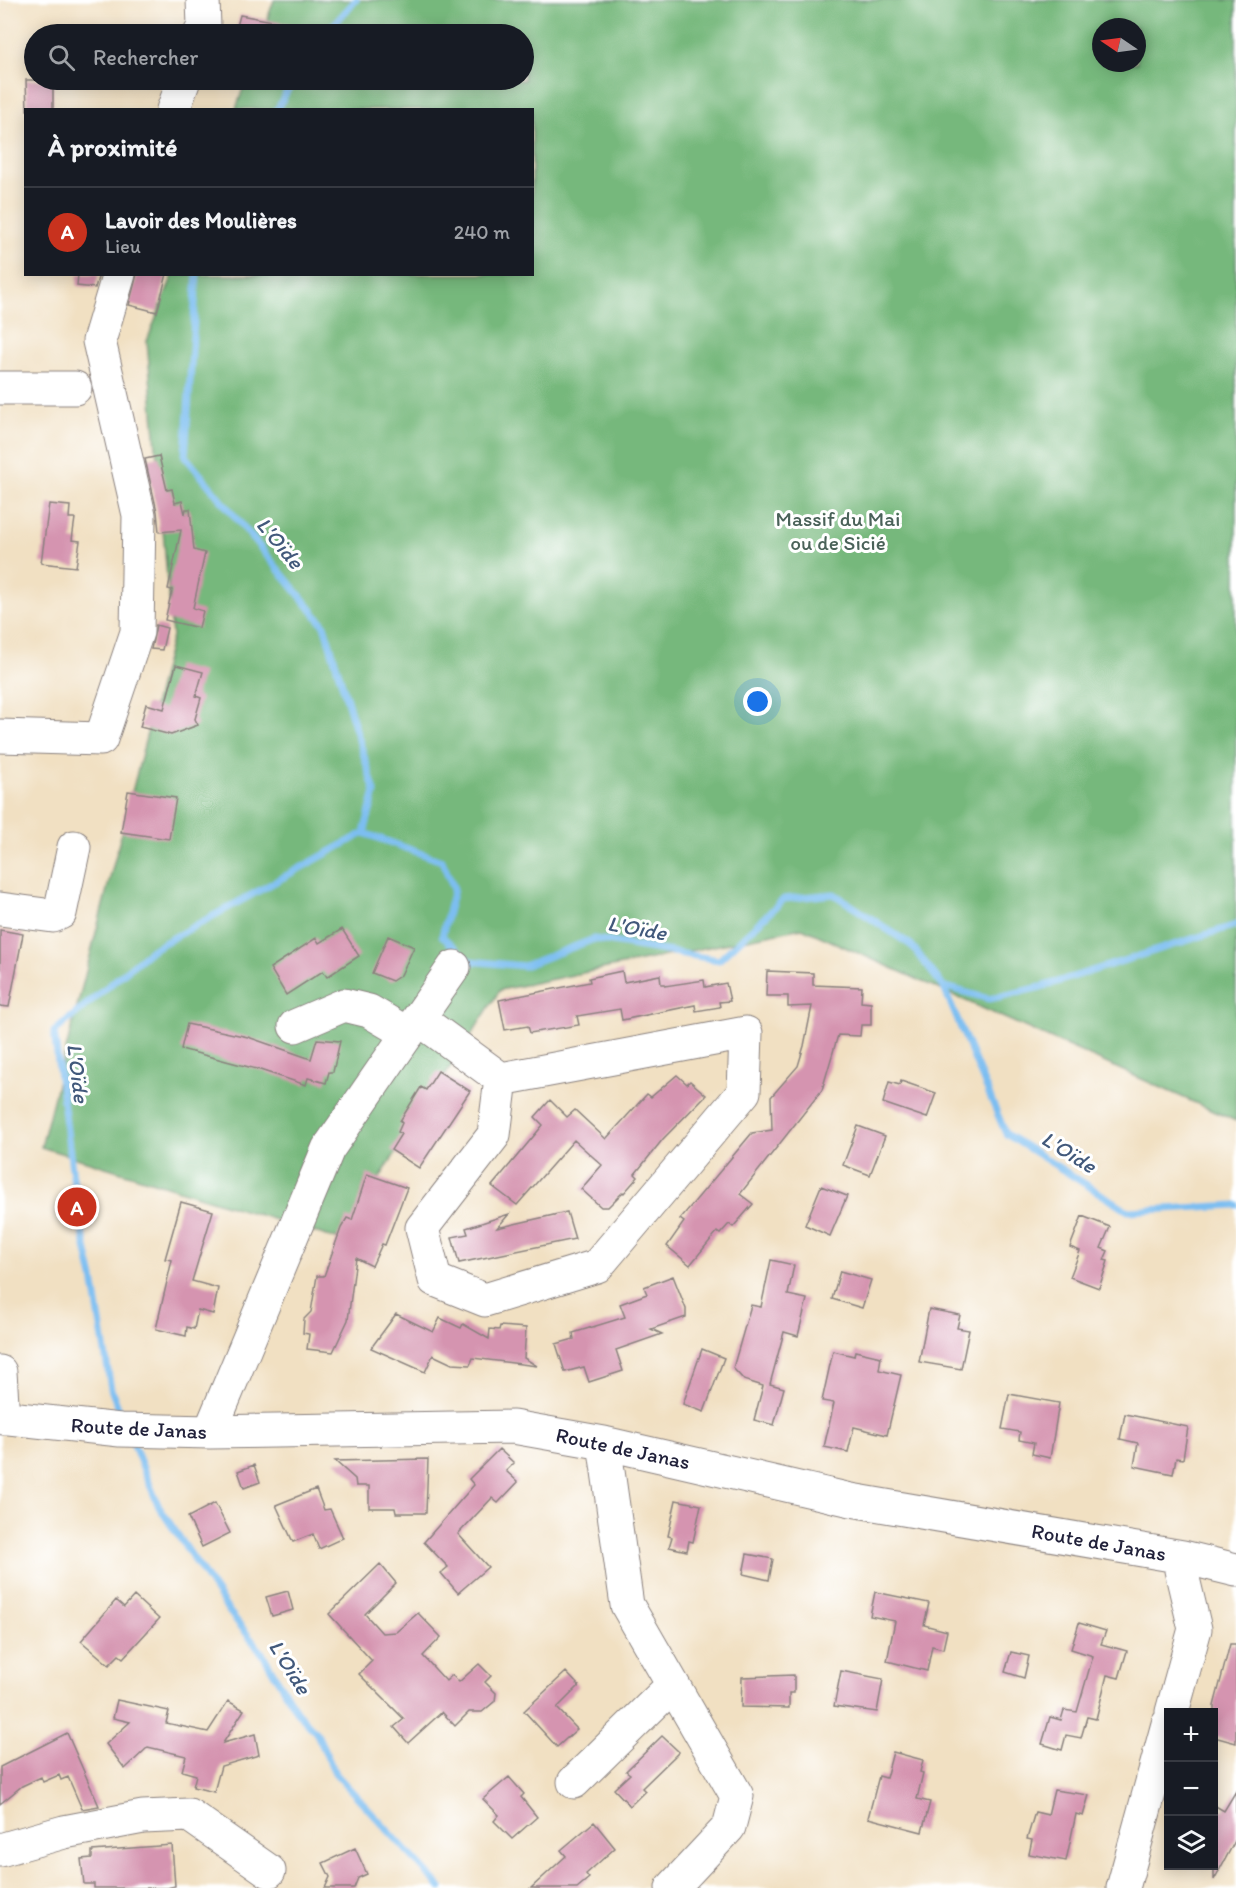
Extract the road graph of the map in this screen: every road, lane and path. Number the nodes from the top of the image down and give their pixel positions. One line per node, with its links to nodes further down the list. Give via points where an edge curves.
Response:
1 (203, 0): 2 (street)
2 (204, 24)
3 (180, 90): 4 (street)
4 (174, 108)
5 (118, 276): 8 (street, via 99,341 139,515 137,632 101,739)
6 (0, 388): 7 (street)
7 (75, 388)
8 (0, 736)
9 (74, 847): 10 (street, via 60,913 53,916)
10 (0, 909)
11 (454, 967): 13 (street)
12 (295, 1026): 13 (street, via 344,1005)
13 (414, 1026): 14 (street); 17 (street, via 328,1149)
14 (501, 1079): 14 (street, via 494,1135 422,1228 435,1280 485,1300 597,1266 744,1092 746,1033)
15 (0, 1372): 16 (street)
16 (1, 1417): 17 (street, Route de Janas, via 120,1430)
17 (210, 1432): 18 (street, Route de Janas, via 513,1427)
18 (604, 1443): 19 (street, Route de Janas, via 851,1500); 21 (street, via 627,1605)
19 (1183, 1557): 20 (street, Route de Janas); 22 (street, via 1181,1570 1195,1629)
20 (1236, 1570)
21 (673, 1685): 24 (street); 28 (street, via 737,1796 729,1827)
22 (1173, 1708)
23 (1164, 1742): 27 (street)
24 (574, 1782)
25 (0, 1850): 26 (street, via 64,1832 143,1817 189,1815)
26 (269, 1871)
27 (1133, 1884)
28 (672, 1888)

